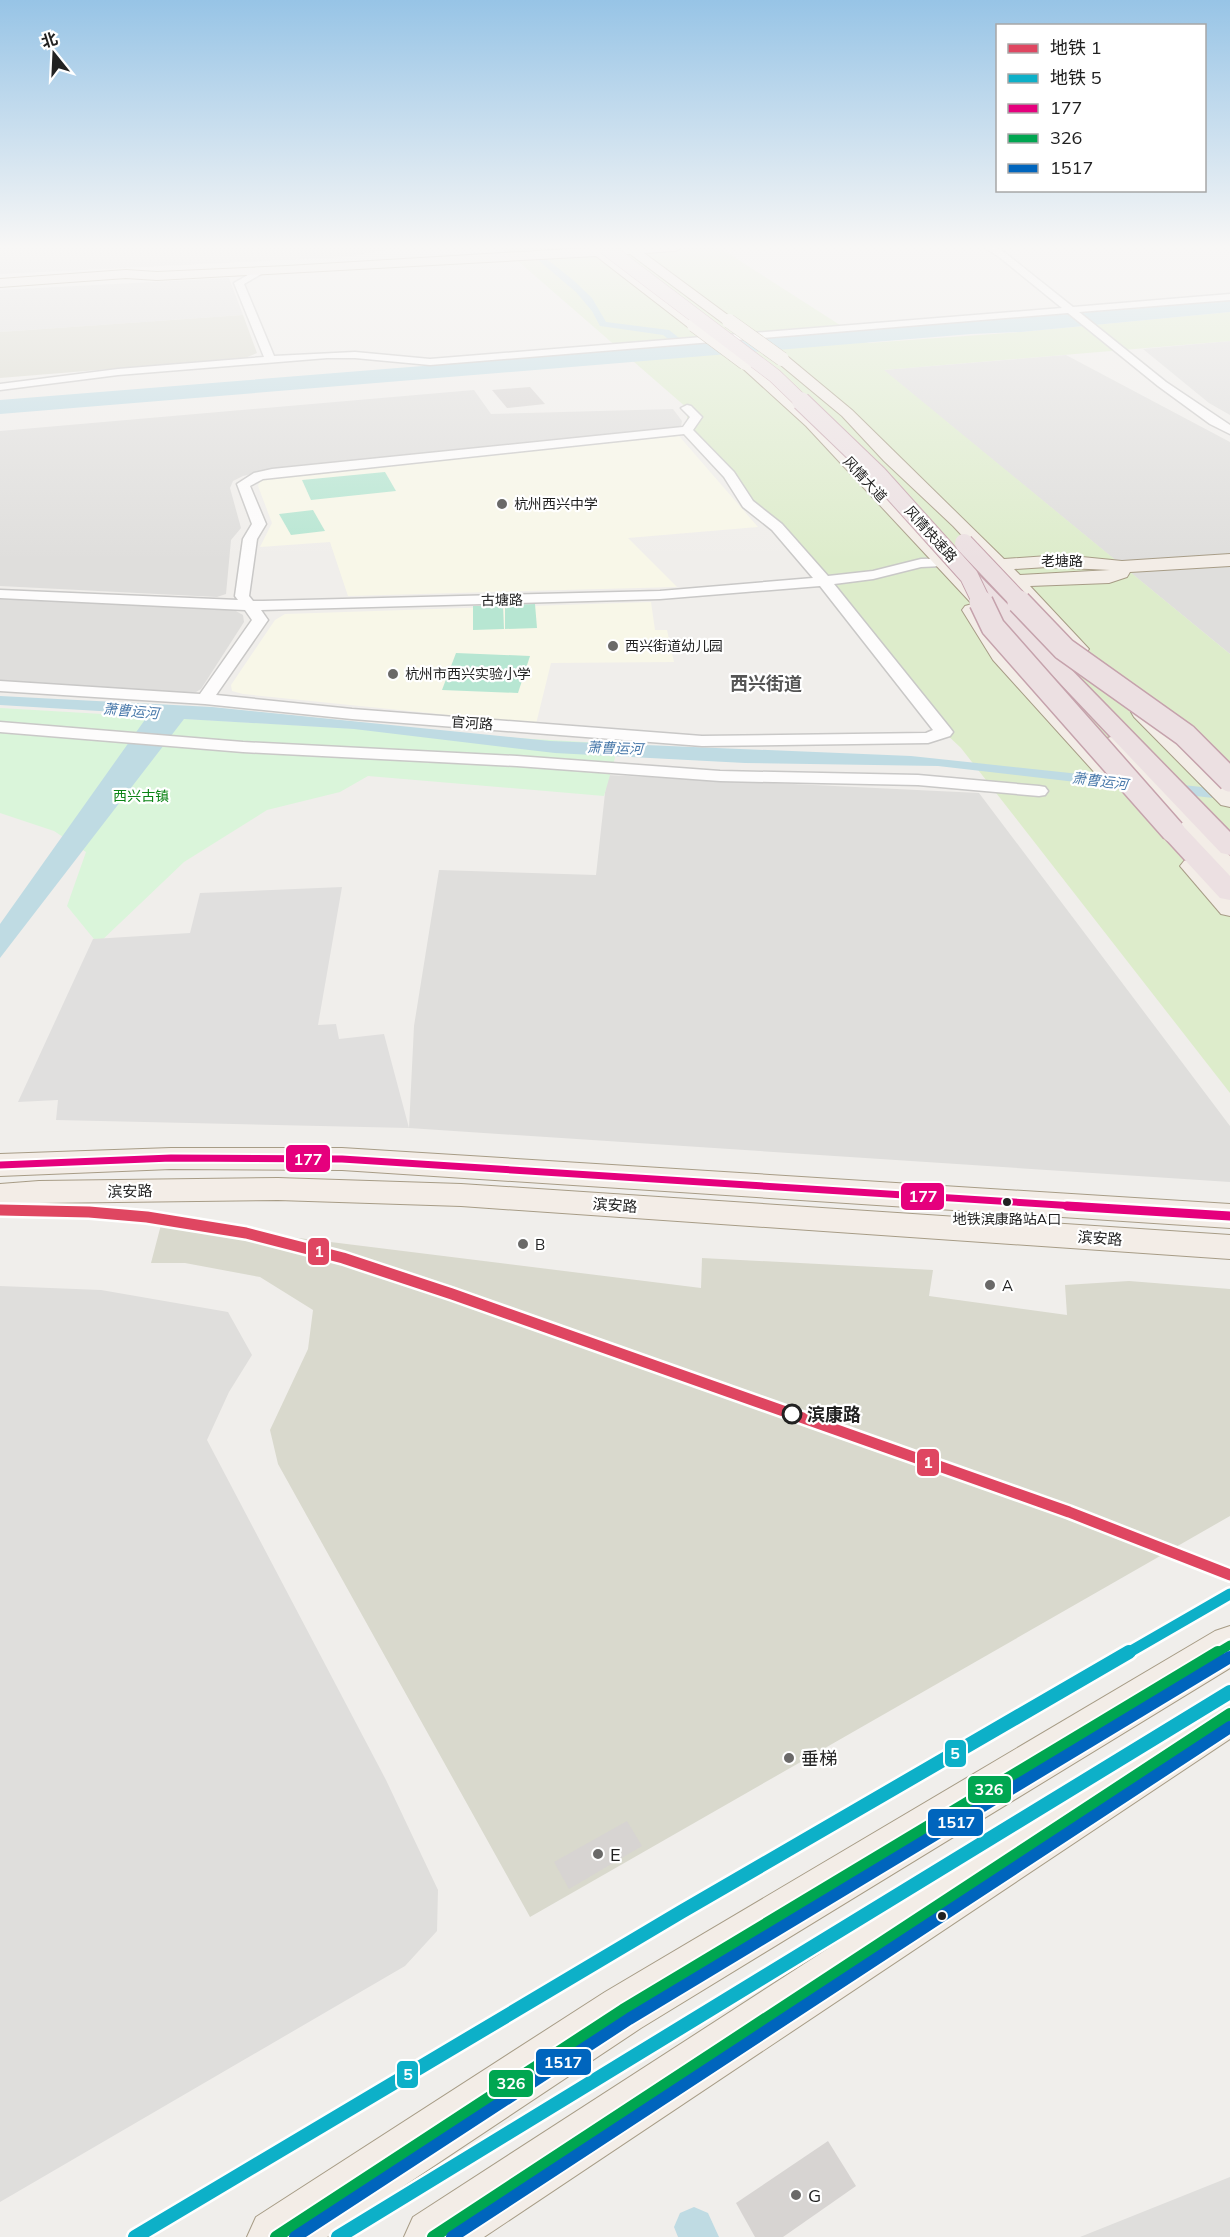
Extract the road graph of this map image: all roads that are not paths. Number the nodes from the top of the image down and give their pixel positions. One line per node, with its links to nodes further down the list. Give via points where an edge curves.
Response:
1 (267, 352): 8 (street)
2 (551, 352): 8 (street, via 430,362 355,355)
3 (731, 352): 18 (main road, 风情大道, bridge, via 766,380 828,440)
4 (743, 352): 18 (highway, 风情快速路, bridge, via 776,376 878,475)
5 (764, 352): 23 (highway, 风情快速路, bridge, via 874,447)
6 (773, 352): 16 (main road, bridge, via 847,413)
7 (1122, 352): 14 (street, via 1182,400)
8 (270, 359): 9 (street)
9 (118, 372): 10 (street); 11 (street)
10 (0, 380)
11 (0, 387)
12 (687, 408): 13 (street, via 696,417)
13 (687, 430): 19 (street, via 729,475 748,504 777,527); 22 (street, via 272,473 249,479 243,488 259,524 250,539 242,596)
14 (1230, 430)
15 (1230, 560): 17 (main road, 老塘路)
16 (1002, 565): 17 (main road, 老塘路, via 1074,560); 18 (street, 古塘路, via 976,560); 20 (main road)
17 (1122, 567): 20 (main road, 老塘路, via 1120,573 1110,577)
18 (954, 571): 19 (street, 古塘路, via 921,563 873,575); 31 (main road, 风情大道, via 1136,772); 31 (highway, bridge, via 993,627); 32 (highway, 风情快速路); 35 (main road, via 1000,656)
19 (824, 581): 22 (street, 古塘路, via 660,596); 25 (street, 官河路, via 944,732 928,738 702,741)
20 (1016, 581): 27 (main road, via 1094,666)
21 (0, 594): 22 (street, 古塘路)
22 (250, 604): 25 (street, via 260,620)
23 (1064, 649): 27 (highway, bridge, via 1185,735); 30 (highway, 风情快速路, bridge)
24 (0, 686): 25 (street, 官河路)
25 (205, 699)
26 (0, 727): 28 (street, via 243,747 720,776 918,780)
27 (1218, 779): 29 (main road)
28 (1039, 791)
29 (1230, 800)
30 (1230, 815)
31 (1175, 823): 33 (main road, 风情大道); 34 (highway)
32 (1230, 847)
33 (1230, 871)
34 (1230, 892)
35 (1230, 908)
36 (0, 1166): 38 (main road, 滨安路, via 228,1157 342,1159)
37 (0, 1195): 39 (main road, 滨安路, via 278,1190 461,1195)
38 (1230, 1216)
39 (1230, 1247)
40 (1230, 1645): 43 (main road, via 624,2010)
41 (1230, 1714): 42 (main road)
42 (476, 2222): 44 (main road)
43 (276, 2237)
44 (433, 2237)

